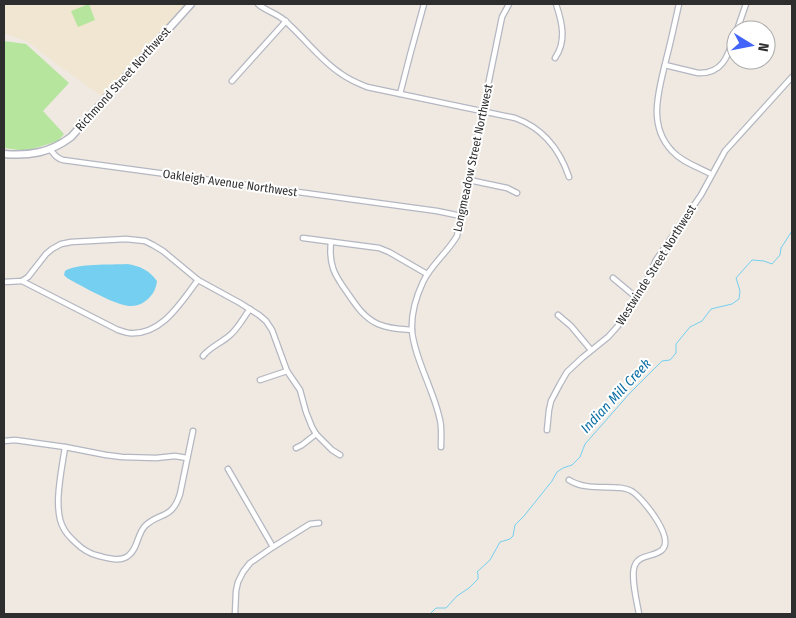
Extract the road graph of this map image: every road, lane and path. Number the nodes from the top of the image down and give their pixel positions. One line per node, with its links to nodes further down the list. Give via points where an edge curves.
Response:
1 (191, 4): 17 (street, Richmond Street Northwest, via 81,127)
2 (258, 4): 9 (street)
3 (424, 4): 15 (street)
4 (509, 4): 16 (street, Longmeadow Street Northwest, via 502,17)
5 (556, 4): 10 (street, via 563,34)
6 (679, 4): 12 (street)
7 (746, 4): 8 (street)
8 (740, 20)
9 (286, 21): 14 (street); 15 (street, via 338,73 367,87)
10 (556, 58)
11 (726, 58): 12 (street, via 718,68 703,73)
12 (665, 65): 19 (street, via 657,100 661,133 666,144 678,156)
13 (792, 77): 19 (street, Westwinde Street Northwest, via 725,150)
14 (232, 81)
15 (400, 94): 16 (street)
16 (483, 112): 20 (street, via 515,118 534,127 557,152); 21 (street, Longmeadow Street Northwest)
17 (50, 149): 18 (street, via 31,155); 23 (street, Oakleigh Avenue Northwest, via 63,160)
18 (4, 154)
19 (711, 174): 31 (street, Westwinde Street Northwest, via 656,260)
20 (569, 177)
21 (469, 180): 22 (street); 23 (street, Longmeadow Street Northwest)
22 (517, 193)
23 (461, 216): 26 (street, Longmeadow Street Northwest, via 454,241)
24 (303, 238): 25 (street)
25 (330, 242): 26 (street, via 387,251); 34 (street, via 332,268 358,308 380,325)
26 (427, 274): 34 (street, Longmeadow Street Northwest, via 415,304)
27 (612, 278): 31 (street)
28 (198, 280): 29 (street, via 153,245 126,239 61,244 46,254); 29 (street, via 160,325 145,332 129,334); 32 (street)
29 (22, 281): 30 (street)
30 (4, 282)
31 (637, 298): 35 (street, Westwinde Street Northwest, via 608,337)
32 (250, 309): 36 (street, via 228,338); 37 (street, via 272,330)
33 (558, 316): 35 (street, via 572,326)
34 (412, 330): 44 (street, Longmeadow Street Northwest, via 439,417)
35 (590, 350): 39 (street, Westwinde Street Northwest, via 560,384 550,405)
36 (202, 356)
37 (287, 371): 38 (street); 41 (street, via 300,390)
38 (260, 380)
39 (547, 430)
40 (193, 431): 47 (street)
41 (316, 434): 45 (street); 46 (street)
42 (4, 441): 43 (street)
43 (65, 447): 47 (street, via 122,457); 47 (street, via 58,502 63,528 88,553 116,560 129,555 143,529 177,504)
44 (441, 447)
45 (296, 448)
46 (340, 455)
47 (187, 458)
48 (228, 470): 51 (street)
49 (569, 480): 53 (street, via 584,487 633,492 648,506 662,531 665,539 661,551 641,558 635,565)
50 (319, 523): 51 (street, via 310,524)
51 (273, 546): 52 (street, via 243,572 236,592)
52 (234, 614)
53 (638, 614)

